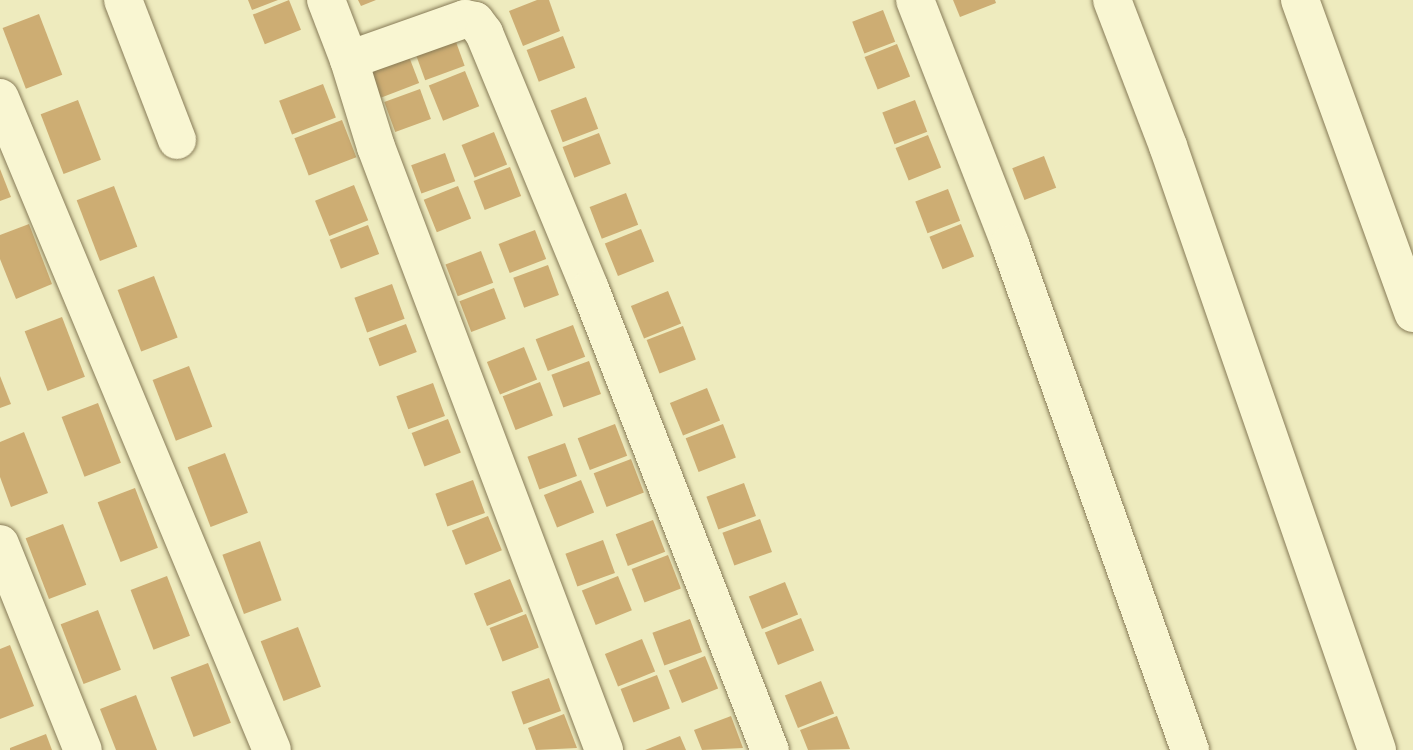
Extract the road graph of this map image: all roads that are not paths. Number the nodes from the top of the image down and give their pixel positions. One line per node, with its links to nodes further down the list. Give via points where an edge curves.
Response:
1 (123, 0): 8 (street)
2 (326, 0): 6 (street)
3 (915, 0): 15 (street, via 1010,244)
4 (1112, 0): 16 (street)
5 (1300, 0): 9 (street)
6 (349, 60): 13 (street, via 376,147); 14 (street, via 465,19 475,21 484,33 590,289)
7 (0, 98): 12 (street)
8 (177, 140)
9 (1413, 313)
10 (0, 544): 11 (street)
11 (83, 750)
12 (272, 750)
13 (604, 750)
14 (770, 750)
15 (1189, 750)
16 (1377, 750)

